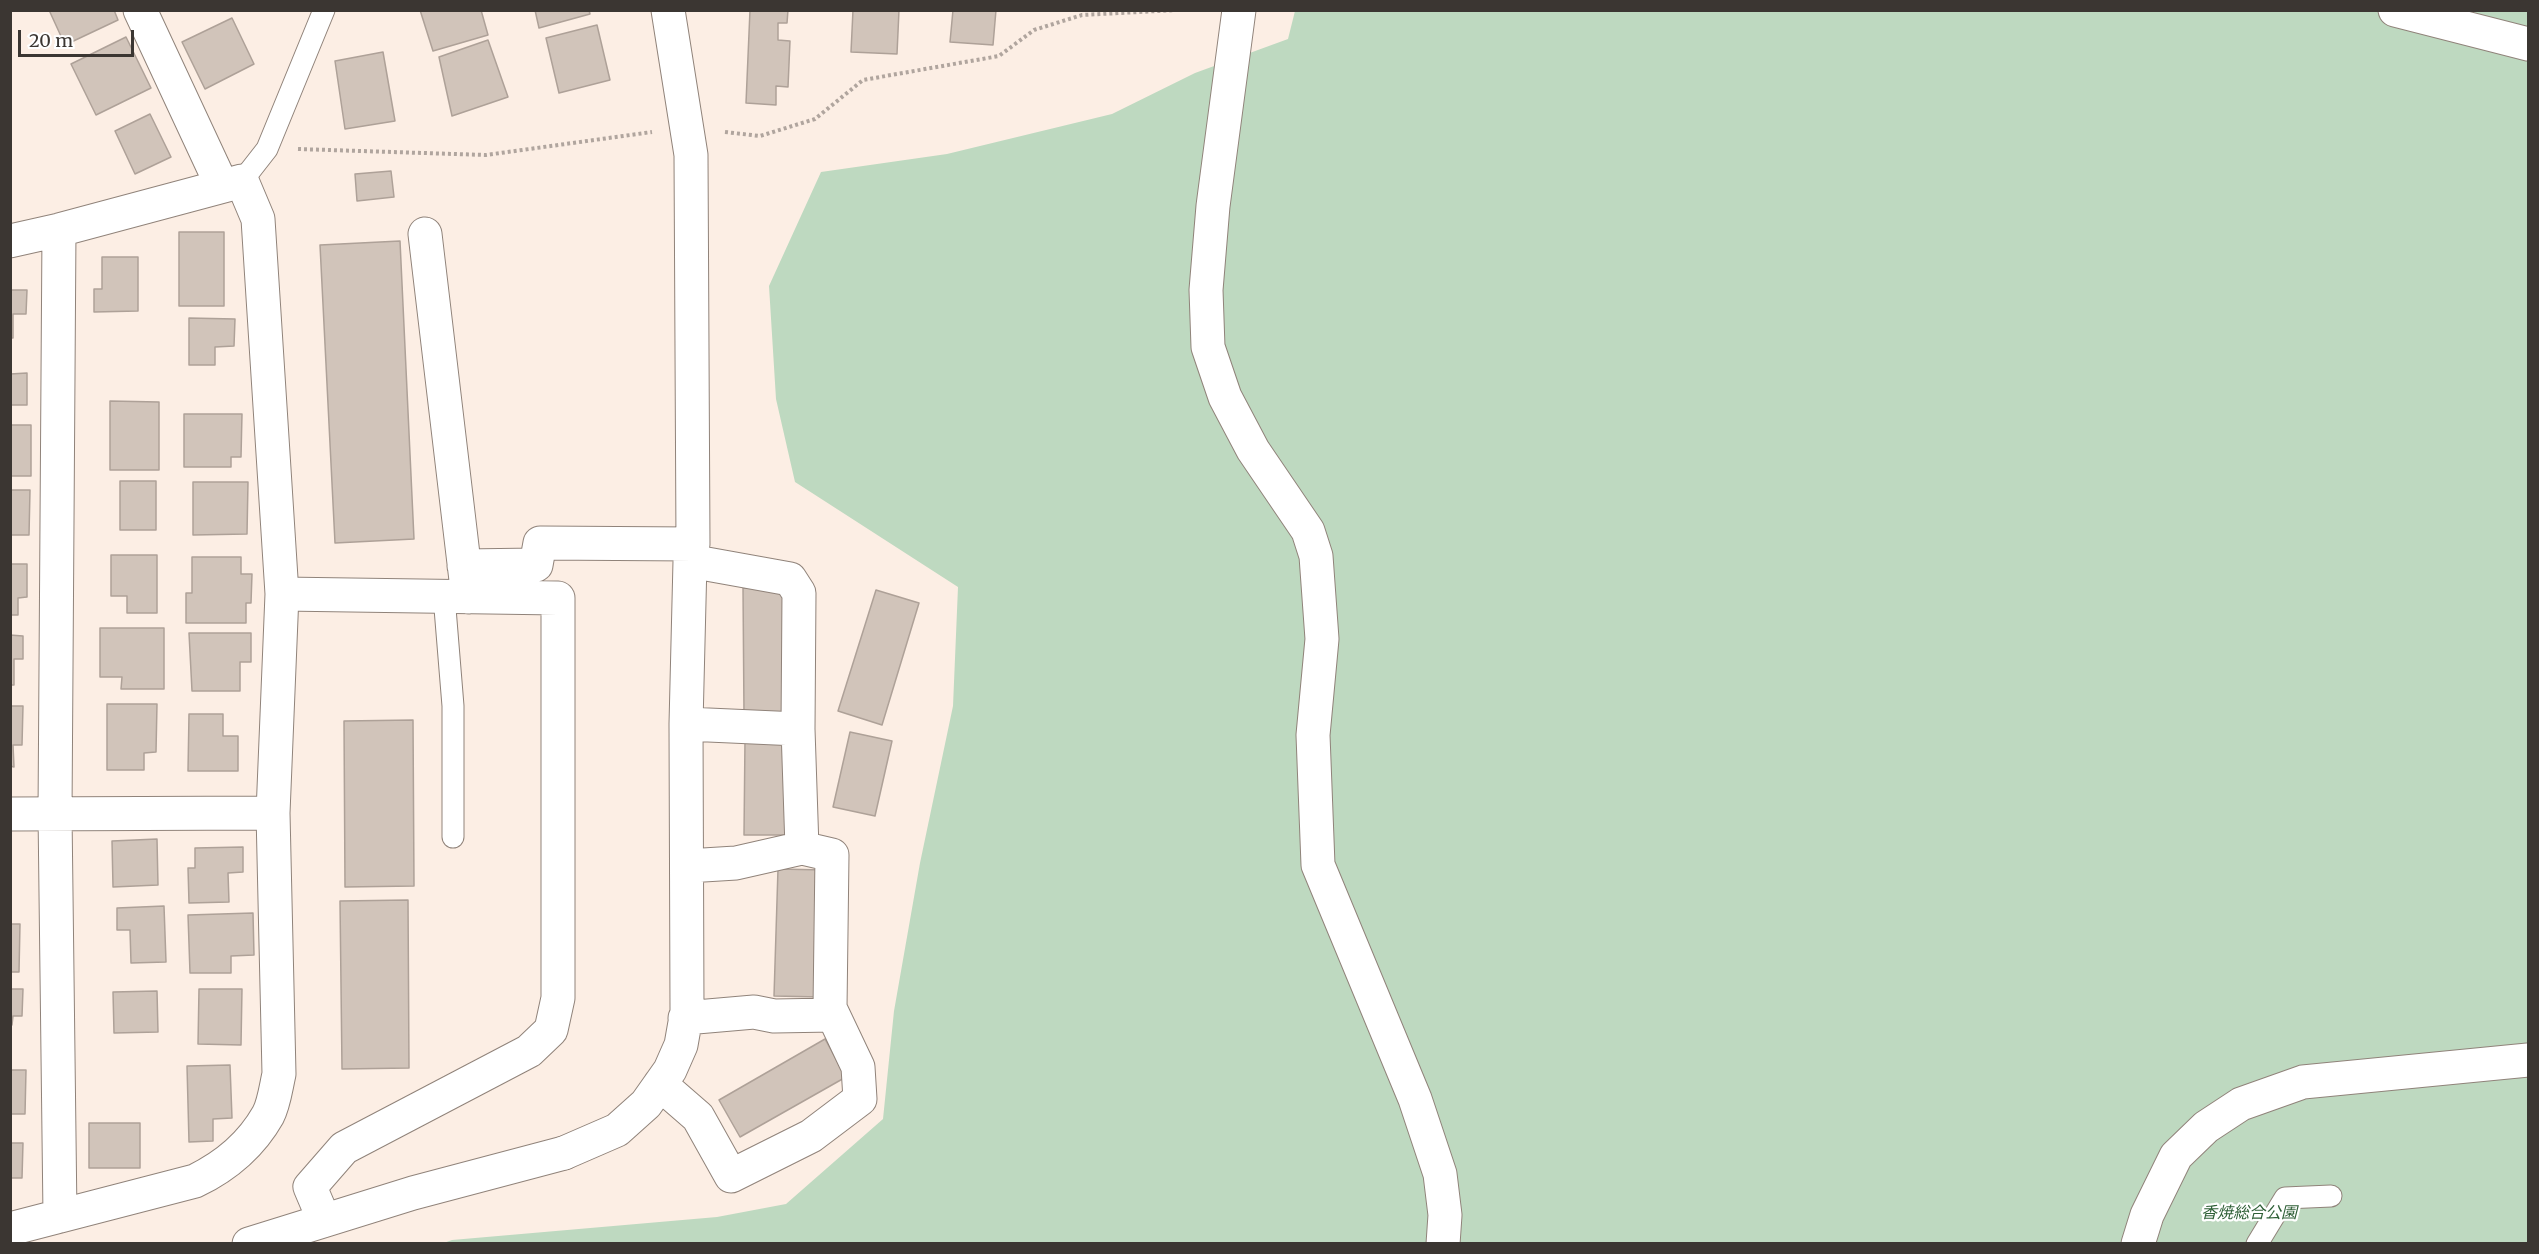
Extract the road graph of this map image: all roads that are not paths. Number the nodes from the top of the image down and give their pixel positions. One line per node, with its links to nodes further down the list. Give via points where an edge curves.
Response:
1 (140, 10): 7 (street)
2 (324, 10): 7 (lane, via 267,148)
3 (668, 10): 11 (street, via 691,155)
4 (1239, 10): 31 (street, via 1213,206 1206,290 1208,347 1225,397 1253,450 1308,531 1316,556 1322,639 1313,735 1318,865 1415,1099 1440,1174 1445,1215)
5 (2395, 10): 6 (street)
6 (2529, 44)
7 (232, 183): 8 (street); 13 (street, via 258,219)
8 (59, 230): 10 (street); 17 (street)
9 (425, 234): 12 (street)
10 (10, 241)
11 (692, 553): 12 (street, via 540,543 536,565); 14 (street); 15 (street, via 790,579 799,593)
12 (459, 586): 13 (street); 19 (lane, via 453,706); 28 (street, via 558,598 558,998 551,1030 529,1051 345,1148 310,1187)
13 (282, 594): 18 (street)
14 (686, 724): 15 (street); 21 (street)
15 (798, 729): 20 (street)
16 (10, 813): 17 (street)
17 (55, 813): 18 (street); 27 (street)
18 (273, 813): 27 (street, via 279,1074 269,1114 238,1154 216,1171 195,1181)
19 (453, 837)
20 (802, 848): 21 (street, via 736,863); 22 (street, via 832,855)
21 (687, 866): 23 (street)
22 (833, 1015): 23 (street, via 774,1016 754,1012); 25 (street, via 858,1067 860,1099 811,1136 730,1176 698,1117)
23 (686, 1018): 25 (street, via 681,1045)
24 (2529, 1060): 32 (street, via 2303,1083 2241,1104 2206,1127 2176,1156 2147,1215)
25 (660, 1084): 28 (street, via 646,1104 617,1130 564,1154)
26 (2331, 1196): 33 (lane, via 2285,1197)
27 (60, 1216): 29 (street)
28 (324, 1220): 30 (street)
29 (10, 1228)
30 (249, 1244)
31 (1443, 1244)
32 (2138, 1244)
33 (2257, 1244)

